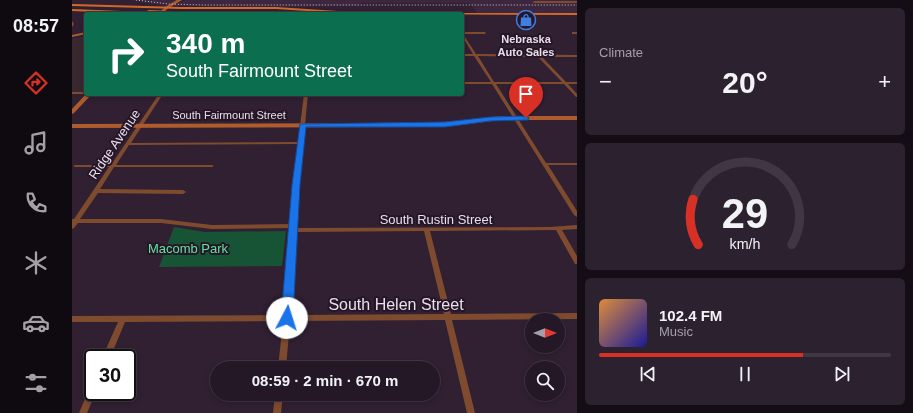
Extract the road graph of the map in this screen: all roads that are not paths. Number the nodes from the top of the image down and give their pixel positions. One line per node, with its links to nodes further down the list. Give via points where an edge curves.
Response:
1 (180, 0): 5 (street)
2 (534, 2): 3 (street)
3 (577, 2)
4 (72, 5): 5 (main road)
5 (166, 8): 8 (street); 9 (street); 10 (main road, via 276,8)
6 (72, 10): 7 (main road); 11 (main road)
7 (148, 12)
8 (159, 12)
9 (163, 12)
10 (338, 12)
11 (84, 13)
12 (464, 14): 13 (main road)
13 (577, 14): 14 (main road)
14 (464, 16)
15 (72, 22): 16 (street)
16 (72, 26)
17 (464, 33): 18 (street)
18 (485, 33)
19 (573, 33): 20 (street)
20 (577, 33)
21 (84, 34): 22 (street)
22 (72, 36)
23 (464, 37): 25 (street)
24 (464, 56): 25 (street)
25 (475, 56): 26 (street); 29 (street)
26 (539, 56): 27 (street); 30 (street)
27 (577, 56)
28 (464, 83): 29 (street)
29 (492, 83): 30 (street); 39 (street)
30 (565, 83): 31 (street); 37 (street)
31 (577, 83)
32 (84, 93): 33 (street)
33 (72, 94)
34 (87, 96): 38 (street)
35 (160, 96): 43 (street, Ridge Avenue)
36 (306, 96): 41 (street)
37 (577, 96)
38 (72, 112)
39 (515, 118): 40 (street, South Fairmount Street); 41 (street, South Fairmount Street, via 445,125); 46 (street)
40 (577, 118)
41 (303, 125): 43 (street, South Fairmount Street); 45 (street)
42 (72, 126): 43 (street, South Fairmount Street)
43 (139, 126): 44 (street, Ridge Avenue)
44 (128, 144): 45 (street); 49 (street, Ridge Avenue)
45 (301, 144): 57 (street)
46 (544, 164): 47 (street); 53 (street)
47 (577, 164)
48 (75, 166): 49 (street)
49 (113, 166): 50 (street); 51 (street, Ridge Avenue)
50 (212, 166)
51 (96, 191): 52 (street); 54 (street, Ridge Avenue)
52 (183, 192)
53 (577, 215)
54 (74, 221): 55 (street, Ridge Avenue); 57 (street, South Rustin Street, via 161,221 212,227)
55 (72, 227)
56 (577, 227): 58 (street, South Rustin Street)
57 (294, 228): 59 (street, South Rustin Street); 64 (street)
58 (558, 228): 59 (street, South Rustin Street); 60 (street)
59 (427, 230): 62 (street)
60 (577, 262)
61 (577, 316): 62 (street, South Helen Street)
62 (448, 317): 64 (street, South Helen Street); 72 (street)
63 (123, 318): 64 (street, South Helen Street); 65 (street, South Helen Street); 66 (street)
64 (287, 318): 67 (street)
65 (72, 319)
66 (110, 349)
67 (283, 361)
68 (88, 401): 70 (street)
69 (278, 401): 71 (street)
70 (83, 413)
71 (277, 413)
72 (470, 413)

